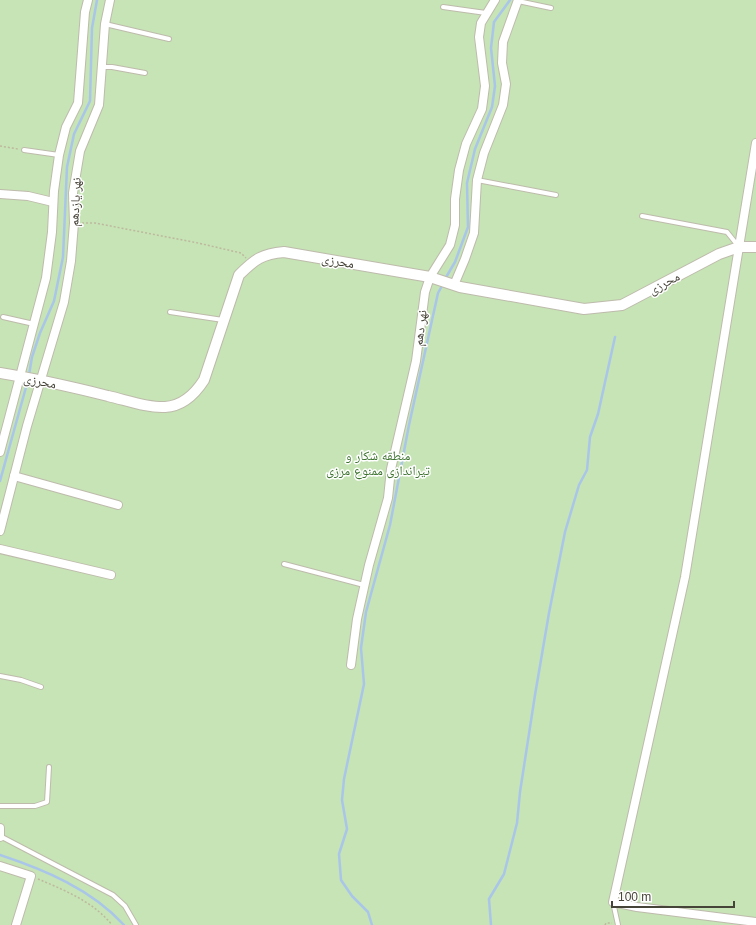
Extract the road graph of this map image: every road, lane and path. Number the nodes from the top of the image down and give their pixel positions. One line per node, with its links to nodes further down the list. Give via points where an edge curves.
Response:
1 (88, 0): 15 (street, via 78,103 66,127)
2 (110, 0): 8 (street, نهر یازدهم)
3 (494, 0): 7 (street, نهر دهم)
4 (518, 0): 6 (lane); 16 (street, via 503,42 502,63 506,84 503,105)
5 (443, 7): 7 (lane)
6 (551, 8)
7 (486, 13): 25 (street, نهر دهم, via 479,37 485,86 482,109 466,144 459,170 455,225 450,245)
8 (105, 24): 9 (lane); 10 (street, نهر یازدهم)
9 (169, 39)
10 (102, 67): 11 (lane); 21 (street, نهر یازدهم, via 99,105 80,151 73,193)
11 (145, 73)
12 (756, 144): 23 (street)
13 (0, 146): 14 (path)
14 (24, 150): 15 (lane)
15 (59, 155): 19 (street)
16 (477, 180): 18 (lane); 26 (street, via 474,233 465,259)
17 (0, 194): 19 (street, via 28,196)
18 (556, 195)
19 (53, 202): 30 (street, via 46,278)
20 (642, 216): 23 (lane, via 727,232)
21 (74, 223): 24 (path, via 95,223 198,243 241,254); 33 (street, نهر یازدهم, via 64,302)
22 (756, 246): 23 (street, محرزی)
23 (739, 247): 26 (street, محرزی, via 719,254 622,305 584,309); 51 (street, via 685,577)
24 (252, 262): 25 (street, محرزی, via 266,254 284,252); 29 (street, محرزی, via 239,276)
25 (433, 278): 26 (street, محرزی); 41 (street, نهر دهم, via 425,292 416,361 391,468 388,498)
26 (451, 284)
27 (170, 312): 29 (lane)
28 (3, 317): 30 (lane)
29 (224, 320): 33 (street, محرزی, via 204,380 195,394 181,403 166,407 148,405)
30 (34, 324): 32 (street)
31 (0, 373): 32 (street, محرزی)
32 (23, 377): 33 (street, محرزی); 34 (street)
33 (38, 379): 35 (street, نهر یازدهم)
34 (0, 452)
35 (14, 476): 36 (street); 37 (street, نهر یازدهم)
36 (118, 505)
37 (0, 531)
38 (0, 549): 40 (street)
39 (284, 564): 41 (lane)
40 (111, 575)
41 (365, 586): 42 (street, نهر دهم)
42 (350, 665)
43 (0, 676): 44 (lane)
44 (41, 687)
45 (49, 767): 46 (lane, via 47,802 35,806)
46 (0, 806)
47 (0, 828): 48 (street)
48 (0, 836): 56 (lane, via 113,895 125,906)
49 (0, 866): 50 (street)
50 (31, 876): 54 (street); 55 (path, via 67,892 101,913)
51 (613, 902): 52 (street); 53 (lane)
52 (756, 922)
53 (617, 924): 57 (path)
54 (16, 925)
55 (112, 925)
56 (136, 925)
57 (605, 925)

